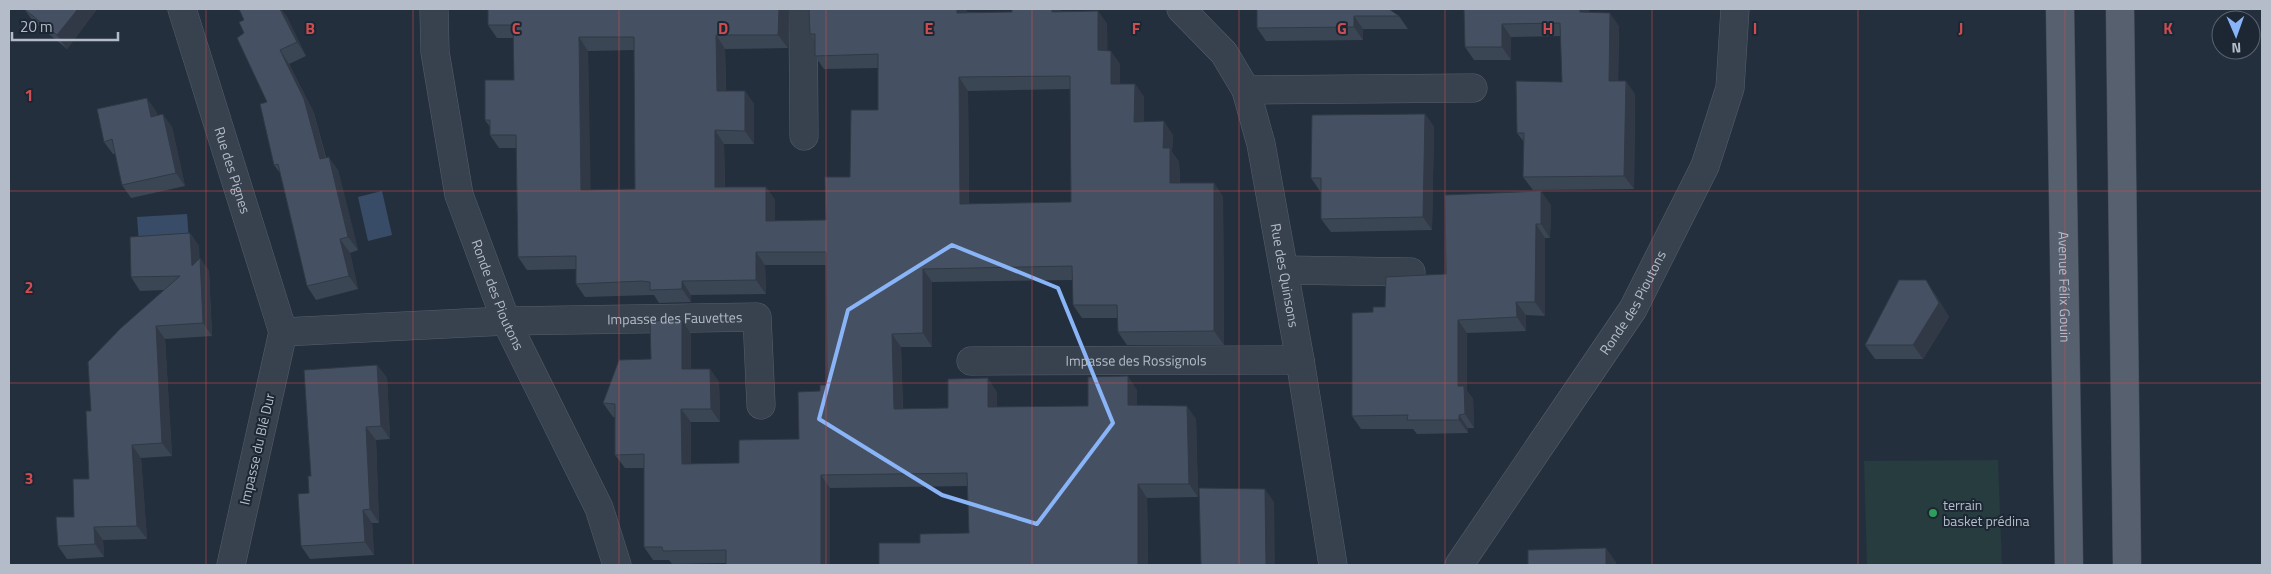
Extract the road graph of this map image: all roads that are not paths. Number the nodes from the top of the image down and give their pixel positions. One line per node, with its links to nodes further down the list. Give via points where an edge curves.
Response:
1 (182, 9): 14 (street, Rue des Pignes)
2 (434, 9): 13 (street, Ronde des Pioutons, via 435,52 459,195)
3 (803, 9): 10 (street)
4 (1735, 9): 21 (street, Ronde des Pioutons, via 1730,88 1705,166 1633,309)
5 (2060, 9): 22 (main road, Avenue Félix Gouin)
6 (2120, 9): 23 (main road)
7 (1190, 13): 9 (street, Rue des Quinsons, via 1224,53)
8 (1473, 88): 9 (street)
9 (1246, 90): 11 (street, Rue des Quinsons, via 1261,144)
10 (804, 136)
11 (1284, 270): 12 (street); 15 (street, Rue des Quinsons)
12 (1411, 272)
13 (506, 322): 14 (street); 17 (street, Impasse des Fauvettes, via 757,317); 19 (street, Ronde des Pioutons, via 599,508)
14 (283, 332): 18 (street, Impasse du Blé Dur)
15 (1300, 360): 16 (street, Impasse des Rossignols); 20 (street, Rue des Quinsons)
16 (971, 361)
17 (761, 405)
18 (231, 565)
19 (617, 565)
20 (1333, 565)
21 (1459, 565)
22 (2069, 565)
23 (2127, 565)

